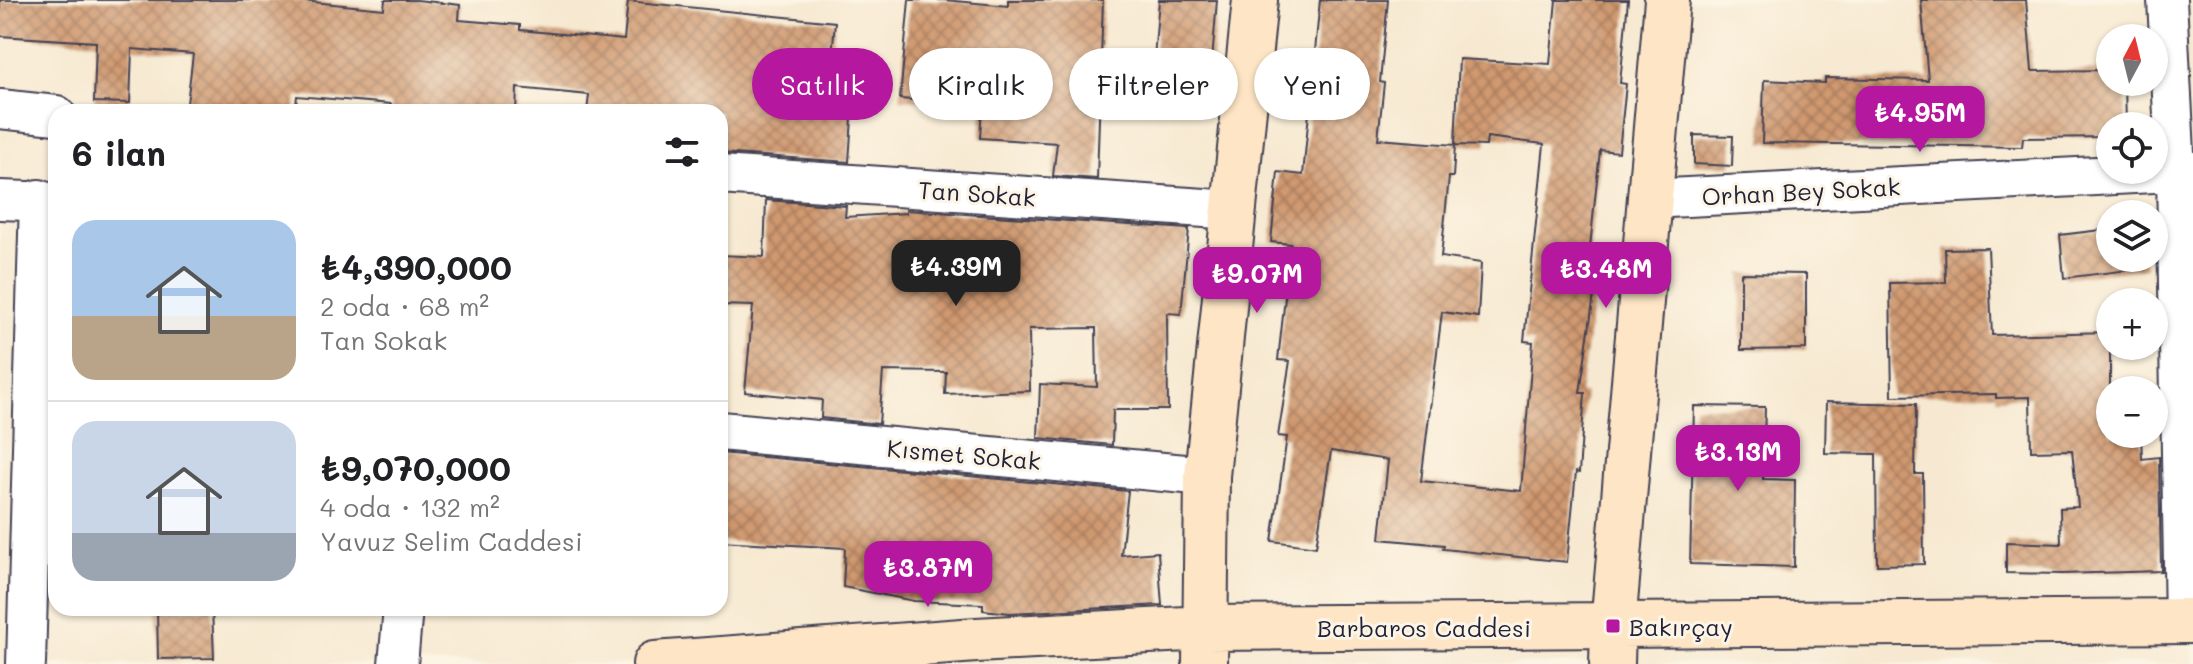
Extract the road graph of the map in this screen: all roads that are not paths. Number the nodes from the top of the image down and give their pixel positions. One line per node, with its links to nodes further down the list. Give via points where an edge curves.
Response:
1 (1255, 0): 11 (street)
2 (1667, 0): 8 (street)
3 (2167, 0): 6 (street)
4 (0, 109): 5 (street)
5 (48, 114)
6 (2184, 171): 8 (street, Orhan Bey Sokak); 15 (street)
7 (728, 176): 11 (street, Tan Sokak)
8 (1649, 199): 16 (street)
9 (0, 200): 10 (street)
10 (48, 200): 18 (street)
11 (1234, 210): 13 (street)
12 (728, 432): 13 (street, Kısmet Sokak)
13 (1207, 476): 17 (street)
14 (402, 616): 19 (street)
15 (2189, 621): 16 (street, Barbaros Caddesi)
16 (1613, 645): 17 (street, Barbaros Caddesi)
17 (1206, 646): 20 (street, Barbaros Caddesi, via 945,642)
18 (26, 664)
19 (398, 664)
20 (655, 664)

